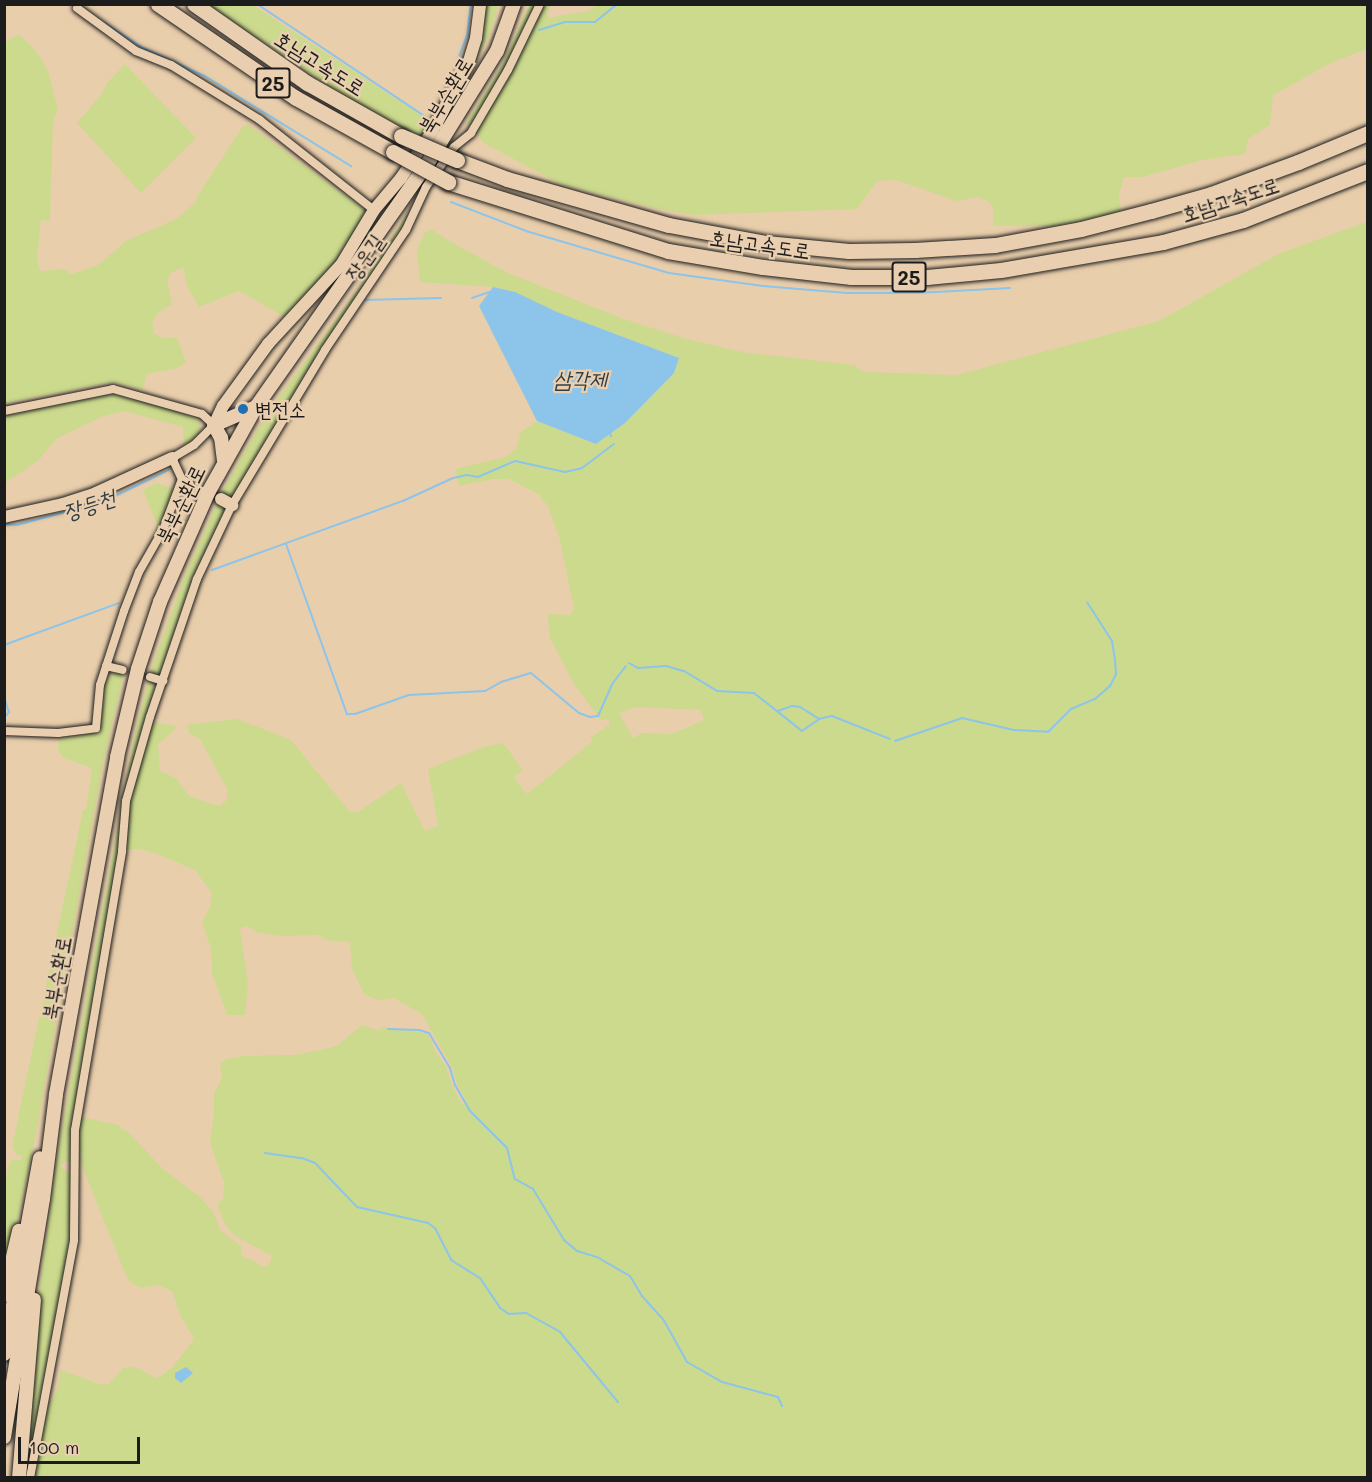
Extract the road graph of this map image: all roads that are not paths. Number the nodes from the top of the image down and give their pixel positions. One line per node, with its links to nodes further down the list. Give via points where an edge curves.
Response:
1 (147, 4): 8 (highway, 호남고속도로)
2 (158, 4): 8 (highway, 호남고속도로 / 25)
3 (195, 4): 9 (highway, 호남고속도로 / 25, bridge, via 307,83 401,136 457,160 507,179 669,225 766,243 849,251 915,250 995,244 1081,229 1211,194)
4 (480, 4): 11 (street, 장운길, via 469,61 433,130)
5 (514, 4): 12 (main road, 북부순환로, via 497,51 430,159)
6 (540, 4): 21 (street, 장운길, via 471,133 454,147 426,187 406,230 227,502)
7 (77, 8): 11 (street, 장운길, via 136,51 171,65 260,120)
8 (186, 25): 10 (highway, 호남고속도로 / 25, bridge, via 296,98 448,182 669,251 763,267 851,277 927,277 1001,270 1163,242 1243,220)
9 (1366, 134)
10 (1368, 171)
11 (374, 210): 14 (street, 장운길, via 341,265 268,344 222,406)
12 (256, 406): 14 (main road); 16 (main road, 북부순환로)
13 (4, 411): 14 (street, via 113,389 202,414)
14 (214, 425): 15 (street, 장운길, via 194,445); 16 (main road, via 221,438)
15 (172, 458): 17 (street, 장운길, via 96,493); 18 (street, via 186,482 139,572)
16 (224, 461): 23 (main road, 북부순환로, via 176,561 138,669 117,757)
17 (4, 517)
18 (106, 666): 19 (street); 22 (street, via 96,728 58,734)
19 (123, 670)
20 (150, 677): 21 (street)
21 (163, 681): 30 (street, 장운길, via 126,801 122,851 75,1130 74,1240)
22 (4, 731)
23 (56, 1095): 24 (main road); 25 (main road)
24 (36, 1180): 26 (main road); 27 (main road)
25 (43, 1199): 28 (main road); 29 (main road)
26 (4, 1295)
27 (4, 1354)
28 (4, 1437)
29 (19, 1478)
30 (30, 1478)

